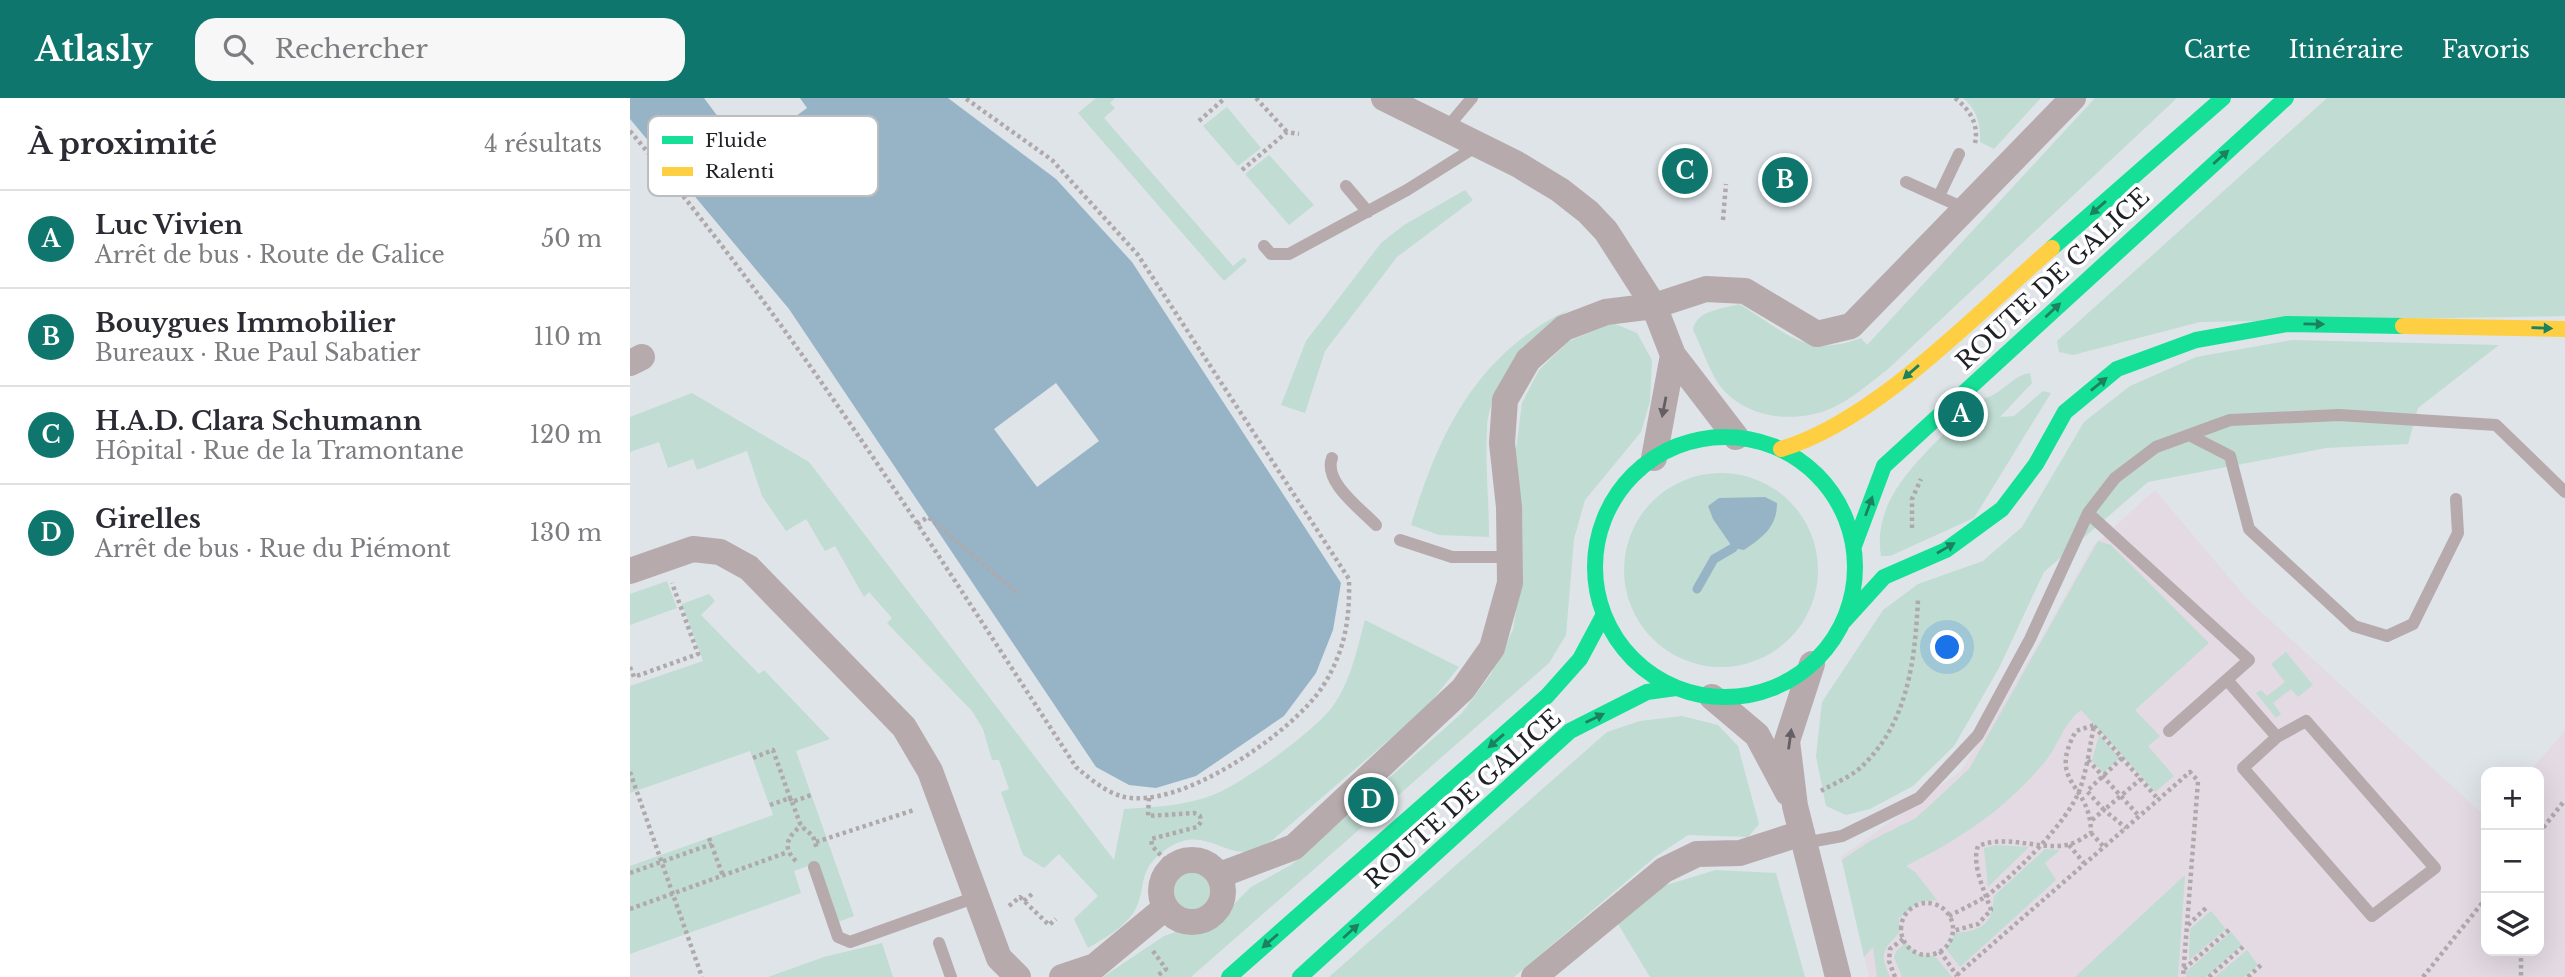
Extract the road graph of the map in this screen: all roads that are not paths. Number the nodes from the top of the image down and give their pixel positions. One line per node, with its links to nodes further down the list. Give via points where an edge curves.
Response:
1 (1384, 98): 6 (street)
2 (1472, 98): 6 (lane)
3 (2073, 98): 12 (street)
4 (2223, 98): 20 (main road, ROUTE DE GALICE, one-way to 20, via 1883,396 1805,442)
5 (2286, 98): 28 (main road, ROUTE DE GALICE, one-way to 5, via 1884,466)
6 (1445, 130): 7 (street)
7 (1477, 146): 13 (lane); 15 (street, via 1517,164 1588,212 1606,231)
8 (1959, 154): 11 (lane)
9 (1906, 182): 11 (lane)
10 (1346, 187): 13 (lane)
11 (1938, 197): 12 (lane)
12 (1966, 209): 15 (street, via 1851,326 1817,334 1745,291 1706,289)
13 (1367, 212): 14 (lane, via 1289,254 1271,254)
14 (1264, 246)
15 (1654, 306): 17 (street); 29 (street, via 1606,312 1564,328 1528,360 1516,380 1505,400 1502,443)
16 (2565, 329): 32 (main road, one-way to 16, via 1884,576 1946,550 2002,509 2036,464 2065,412 2117,369 2196,340 2287,324)
17 (1673, 355): 19 (street); 22 (street, one-way to 22)
18 (2191, 436): 23 (lane, via 2230,420 2339,415 2496,425); 24 (lane, via 2230,456 2249,529 2354,626 2387,636 2413,624 2458,533); 25 (lane, via 2156,447 2115,478)
19 (1736, 437): 20 (main road); 22 (main road, via 1689,442)
20 (1781, 449): 28 (main road, via 1822,480 1840,505)
21 (1332, 458): 26 (lane, via 1330,472 1336,483)
22 (1654, 458): 31 (main road, via 1635,472 1612,501 1597,538 1594,576)
23 (2565, 492)
24 (2456, 499)
25 (2088, 513): 34 (lane, via 2249,660); 40 (lane, via 2030,639 1978,734 1919,798 1842,836)
26 (1376, 525)
27 (1400, 540): 29 (lane, via 1452,557)
28 (1854, 546): 32 (main road, via 1855,582)
29 (1511, 557): 42 (street, via 1510,583 1492,648 1463,689 1294,847)
30 (630, 571): 43 (street, via 693,549 720,552 749,568 904,727 930,771)
31 (1603, 616): 35 (main road, via 1622,648 1649,674); 49 (main road, ROUTE DE GALICE, one-way to 49, via 1580,659 1547,696)
32 (1844, 621): 33 (main road)
33 (1812, 664): 36 (main road, via 1772,688 1750,695); 39 (street, one-way to 33, via 1787,741)
34 (2227, 680): 37 (lane); 38 (lane)
35 (1676, 688): 36 (main road); 50 (main road, ROUTE DE GALICE, one-way to 35, via 1570,730 1647,692)
36 (1712, 697): 39 (street, via 1757,735)
37 (2169, 731)
38 (2277, 737): 38 (lane, via 2243,768 2372,916 2435,868 2306,721)
39 (1795, 806): 40 (street)
40 (1803, 838): 51 (street, via 1740,853 1697,853 1664,870); 52 (street)
41 (814, 867): 43 (lane, via 838,937 850,942)
42 (1220, 875): 44 (street, via 1222,899 1209,917 1180,920); 44 (street, via 1198,860 1186,859 1171,866 1160,888)
43 (976, 897): 47 (street, via 999,958)
44 (1165, 908): 48 (street, via 1095,966)
45 (939, 943): 46 (lane)
46 (951, 977)
47 (1018, 977)
48 (1062, 977)
49 (1229, 977)
50 (1300, 977)
51 (1534, 977)
52 (1838, 977)

